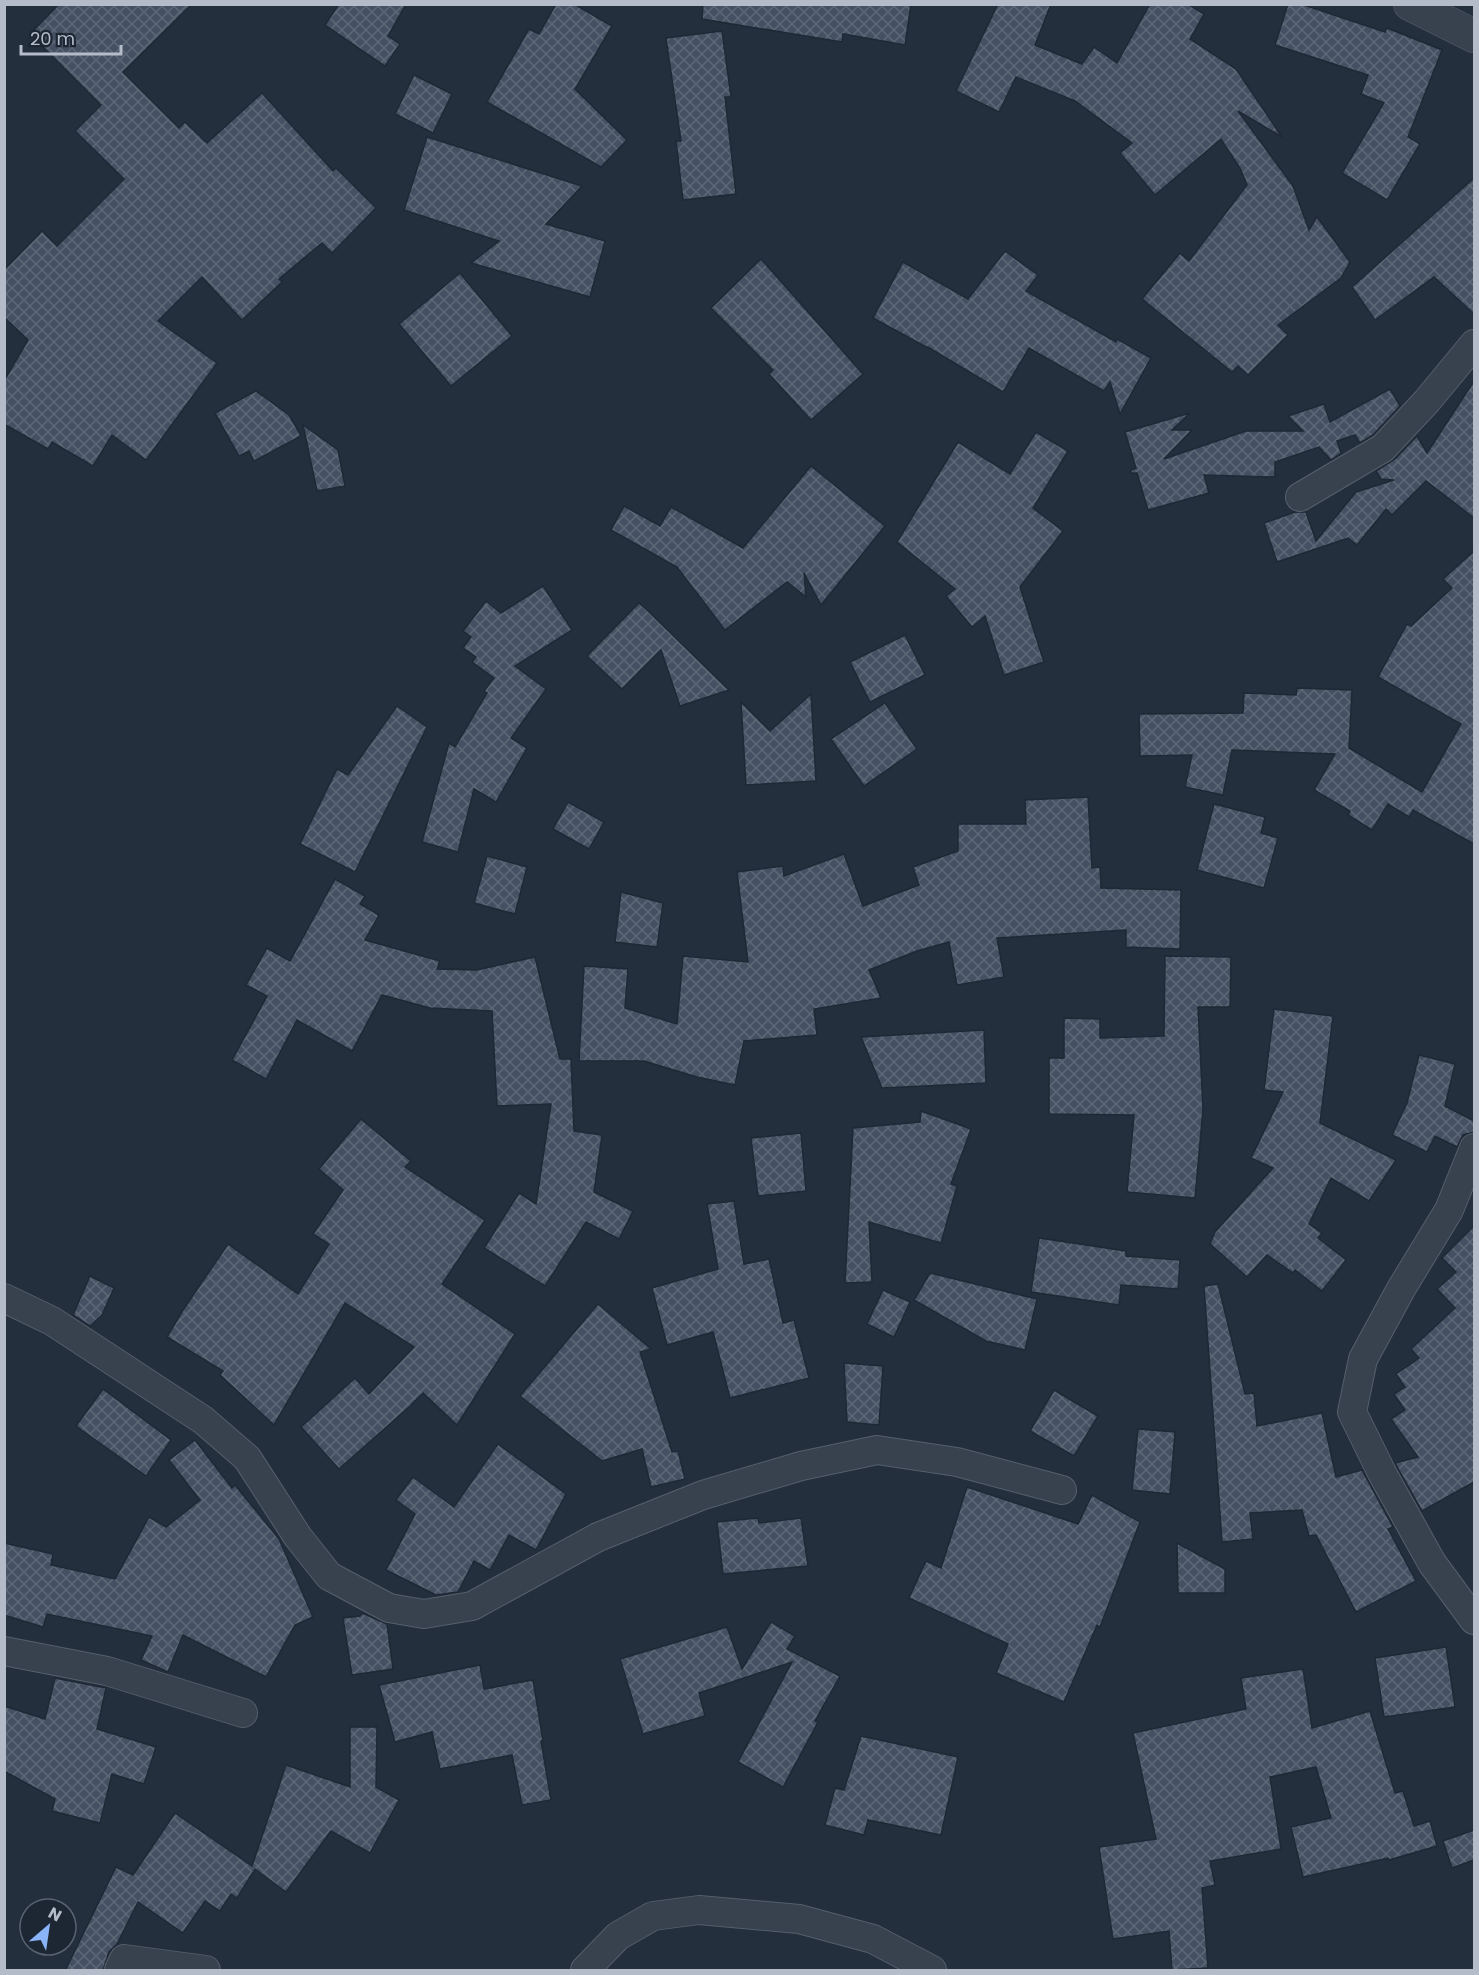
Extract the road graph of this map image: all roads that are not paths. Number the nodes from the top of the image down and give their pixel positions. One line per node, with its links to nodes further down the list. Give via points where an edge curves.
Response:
1 (1410, 4): 2 (street)
2 (1474, 36)
3 (1474, 344): 4 (street, via 1383,448)
4 (1300, 497)
5 (1474, 1148): 8 (street, via 1449,1210 1362,1359 1352,1412 1432,1563)
6 (4, 1298): 7 (street, via 52,1322 203,1420 247,1458 298,1537 329,1576 389,1608 424,1614 472,1606 598,1537 703,1496 801,1466 877,1450 957,1461)
7 (1062, 1490)
8 (1474, 1620)
9 (4, 1651): 10 (street, via 107,1671)
10 (243, 1713)
11 (119, 1971): 12 (street, via 124,1959)
12 (206, 1971)
13 (585, 1971): 14 (street, via 618,1936 654,1916 699,1910 799,1919 873,1939)
14 (932, 1971)

